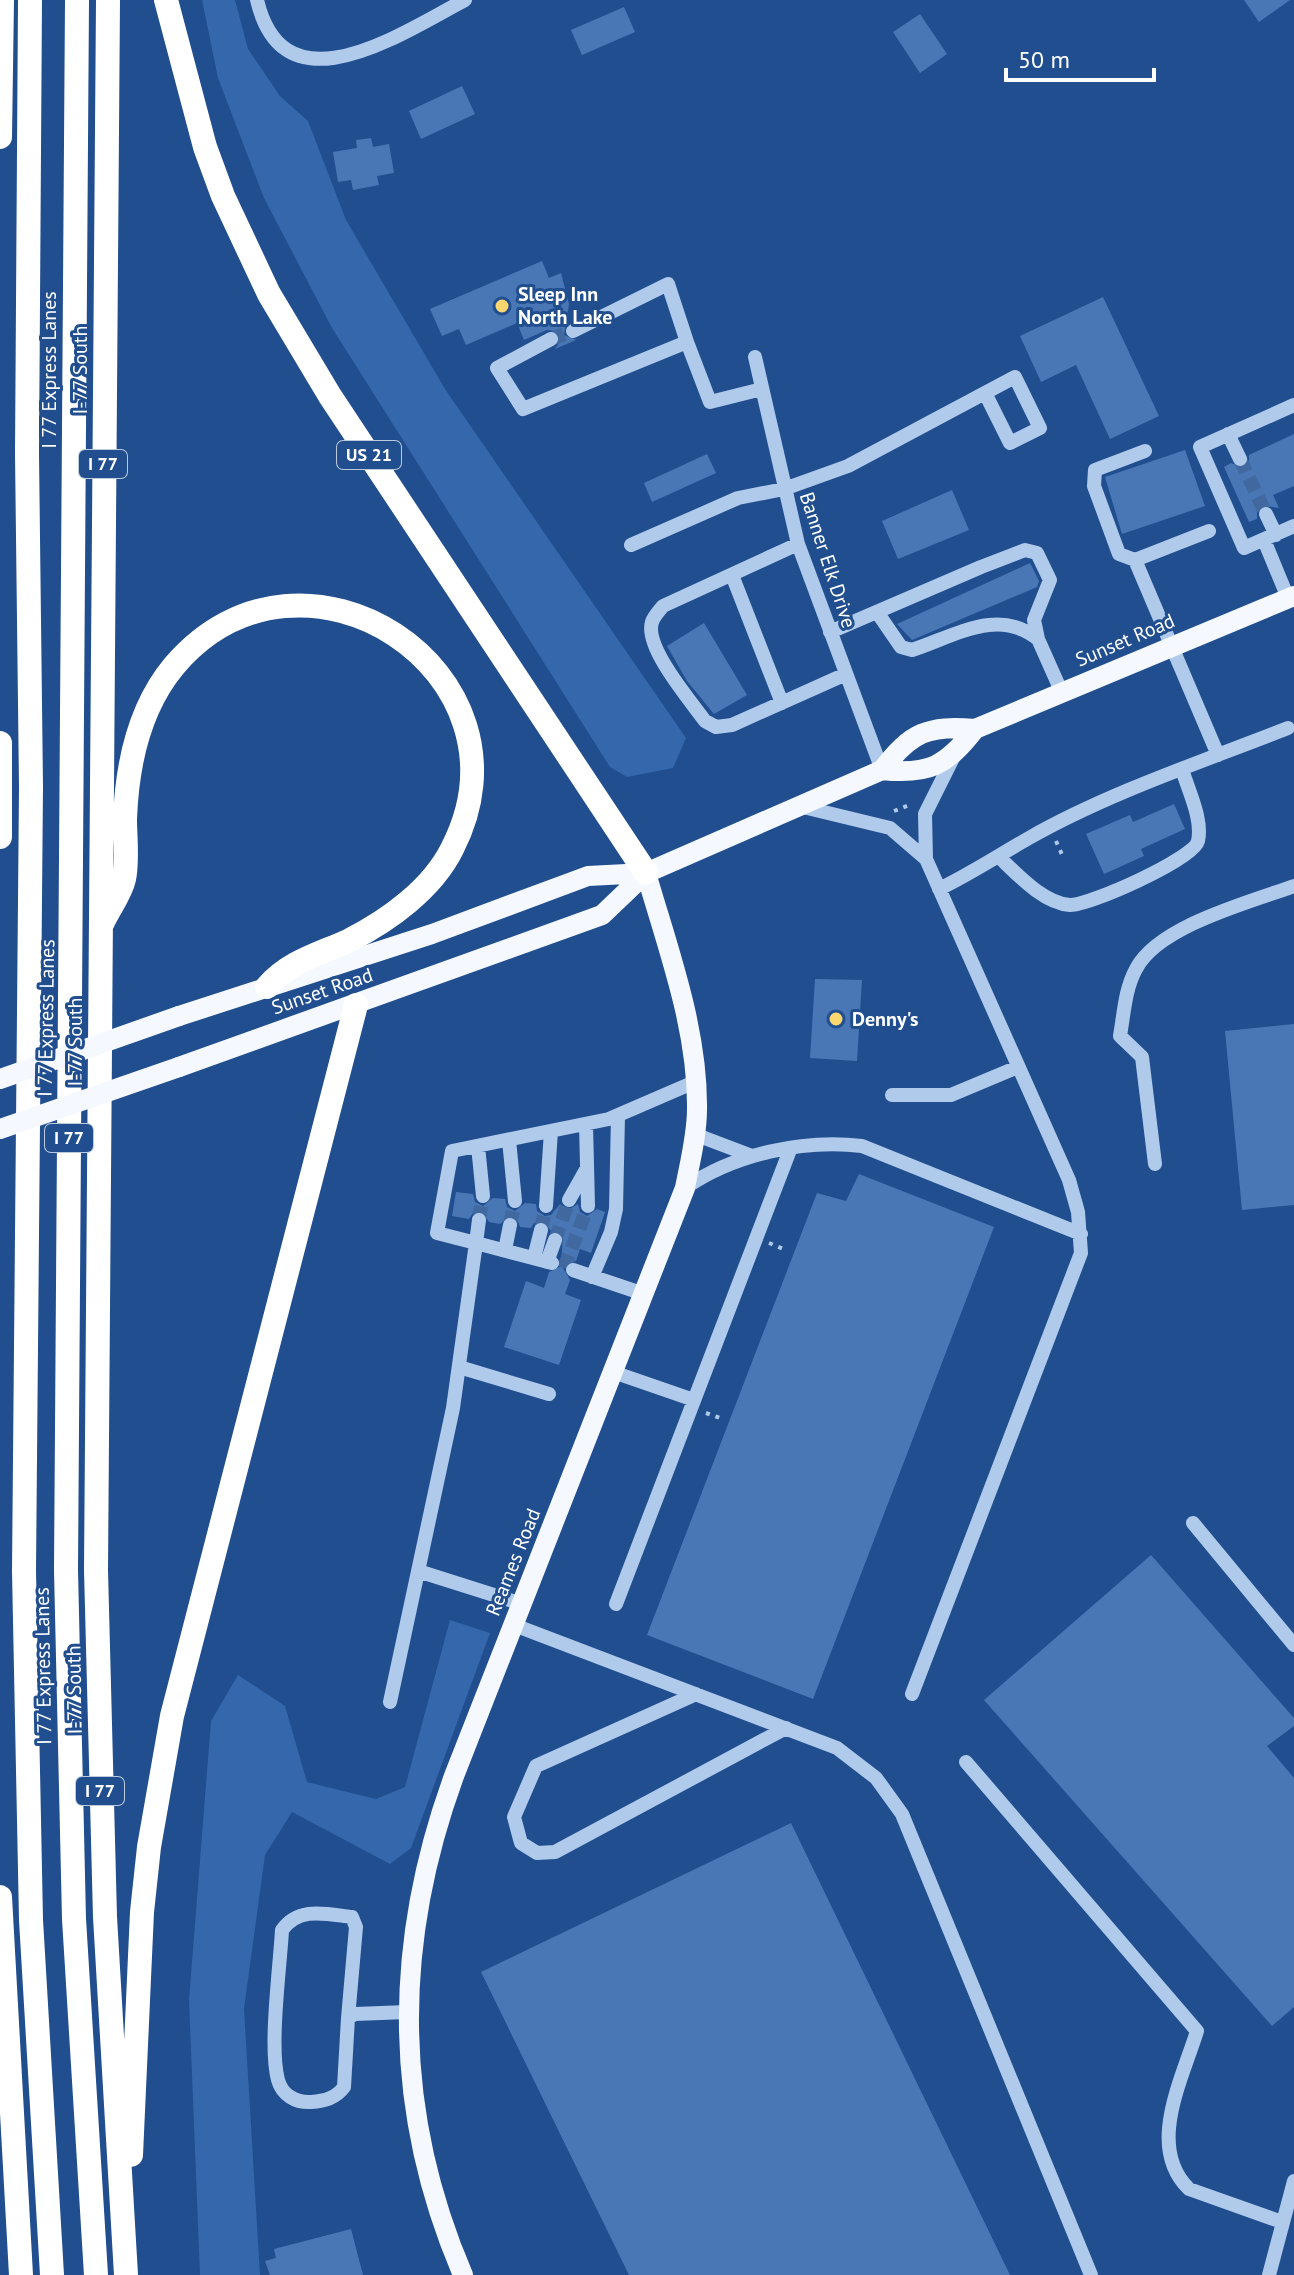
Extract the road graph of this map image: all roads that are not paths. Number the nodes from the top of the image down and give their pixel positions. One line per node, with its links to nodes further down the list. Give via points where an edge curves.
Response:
1 (2, 0): 8 (highway)
2 (30, 0): 109 (highway, I 77 Express Lanes / I 77, via 31,803 24,1571 31,1920)
3 (77, 0): 110 (highway, I 77 Express Lanes / I 77, via 66,1570 75,1934)
4 (108, 0): 52 (highway, I-77 South / I 77)
5 (166, 0): 49 (highway, US 21, via 205,147 269,294 330,396)
6 (257, 0): 7 (street, via 269,34 282,48 315,61 354,53)
7 (465, 0)
8 (0, 119): 9 (highway)
9 (0, 137)
10 (573, 331): 12 (street, via 668,284)
11 (551, 339): 12 (street, via 497,368 523,409)
12 (687, 342): 14 (street, via 710,402)
13 (755, 357): 14 (street, Banner Elk Drive)
14 (762, 389): 20 (street, Banner Elk Drive)
15 (985, 393): 15 (street, via 1015,377 1040,428 1010,443); 20 (street, via 848,466)
16 (1293, 407): 17 (street)
17 (1228, 434): 19 (street); 24 (street, via 1200,447 1244,548)
18 (1145, 451): 27 (street, via 1095,470 1094,486 1119,554)
19 (1240, 459)
20 (784, 489): 25 (street, Banner Elk Drive); 26 (street, via 738,498)
21 (1266, 514): 24 (street)
22 (1294, 526): 24 (street)
23 (1209, 531): 27 (street)
24 (1270, 537): 29 (street)
25 (798, 544): 28 (street); 31 (street, Banner Elk Drive)
26 (631, 545)
27 (1135, 560): 33 (street)
28 (732, 575): 36 (street); 36 (street, via 663,606 652,621 651,636 705,721 716,727)
29 (1291, 597): 33 (main road, Sunset Road)
30 (877, 612): 31 (street); 32 (street, via 901,647 912,650 985,624 1021,626); 32 (street, via 1025,550 1037,553 1050,580 1034,620)
31 (830, 632): 34 (street, Banner Elk Drive)
32 (1038, 639): 35 (street)
33 (1170, 648): 35 (main road, Sunset Road); 40 (street)
34 (846, 674): 36 (street); 43 (street, Banner Elk Drive)
35 (1062, 693): 38 (main road, Sunset Road)
36 (782, 703)
37 (1288, 728): 40 (street)
38 (975, 729): 41 (main road, Sunset Road); 43 (main road, Sunset Road, via 939,726 903,742)
39 (0, 743): 44 (highway)
40 (1218, 755): 42 (street)
41 (953, 758): 43 (main road, Sunset Road, via 916,774); 48 (street, via 925,814)
42 (1182, 769): 47 (street, via 1030,837); 47 (street, via 1198,843 1190,854 1159,872 1071,906 1053,900)
43 (882, 770): 45 (main road, Sunset Road)
44 (0, 787): 46 (highway)
45 (799, 806): 48 (street, via 890,828); 49 (main road, Sunset Road)
46 (0, 837)
47 (999, 857): 51 (street)
48 (926, 859): 51 (street)
49 (646, 873): 53 (main road, Sunset Road, via 588,876); 54 (main road, Sunset Road, via 602,915); 57 (main road, Reames Road, via 683,1001)
50 (1294, 886): 68 (street, via 1177,929 1137,966 1120,1036 1142,1057)
51 (939, 889): 55 (street)
52 (100, 928): 53 (highway, via 124,879 125,814 136,740 153,698 175,665 218,629 258,612 317,606 366,618 422,654 452,694 470,764 465,818 442,867 407,902 350,940 282,970); 107 (highway, I-77 South / I 77, via 98,1701 111,2049)
53 (267, 987): 56 (main road, Sunset Road, bridge)
54 (356, 1005): 61 (main road, Sunset Road, bridge); 107 (highway, via 188,1649 159,1781 142,1912)
55 (1018, 1067): 58 (street, via 951,1095); 79 (street, via 1069,1180)
56 (0, 1079)
57 (697, 1081): 59 (street); 63 (main road, Reames Road)
58 (892, 1095)
59 (618, 1116): 60 (street); 85 (street, via 616,1209)
60 (586, 1124): 62 (street); 69 (street)
61 (0, 1129)
62 (551, 1131): 64 (street); 74 (street)
63 (694, 1134): 67 (street); 70 (main road, Reames Road)
64 (509, 1140): 65 (street); 73 (street)
65 (478, 1146): 71 (street); 81 (street, via 452,1151 437,1233)
66 (790, 1150): 67 (street); 79 (street, via 839,1143 862,1146); 90 (street)
67 (753, 1156): 70 (street, via 709,1172)
68 (1155, 1164)
69 (587, 1167): 72 (street); 75 (street)
70 (685, 1188): 86 (main road, Reames Road)
71 (483, 1196)
72 (569, 1200)
73 (515, 1201)
74 (546, 1206)
75 (588, 1206)
76 (479, 1220): 81 (street)
77 (510, 1225): 82 (street)
78 (541, 1230): 83 (street)
79 (1081, 1234): 98 (street, via 1081,1253)
80 (555, 1240): 83 (street)
81 (476, 1243): 82 (street); 87 (street)
82 (505, 1250): 83 (street)
83 (544, 1261)
84 (573, 1270): 85 (street)
85 (592, 1277): 86 (street)
86 (644, 1294): 88 (main road, Reames Road)
87 (459, 1367): 89 (street); 92 (street)
88 (613, 1372): 90 (street); 93 (main road, Reames Road)
89 (549, 1394)
90 (694, 1400): 94 (street)
91 (1193, 1523): 96 (street)
92 (418, 1571): 93 (street); 99 (street)
93 (522, 1604): 95 (main road, Reames Road)
94 (616, 1604)
95 (514, 1625): 97 (street); 103 (main road, Reames Road, via 429,1849 417,1903)
96 (1294, 1645)
97 (696, 1694): 100 (street); 100 (street, via 536,1766 514,1817 521,1843 537,1853 555,1852)
98 (912, 1694)
99 (390, 1702)
100 (786, 1728): 112 (street, via 837,1748 876,1778 902,1814)
101 (966, 1762): 106 (street, via 1197,2031 1166,2141 1178,2179 1189,2189)
102 (0, 1897): 108 (highway)
103 (407, 2012): 104 (street, via 375,2011); 111 (main road, Reames Road, via 418,2134)
104 (348, 2018): 104 (street, via 344,2087 326,2100 300,2102 291,2097 278,2080 275,2059 282,1930 290,1919 309,1912 352,1917 356,1927)
105 (1294, 2181): 106 (street)
106 (1282, 2222): 113 (street)
107 (126, 2272)
108 (21, 2275)
109 (52, 2275)
110 (96, 2275)
111 (463, 2275)
112 (1091, 2275)
113 (1269, 2275)

